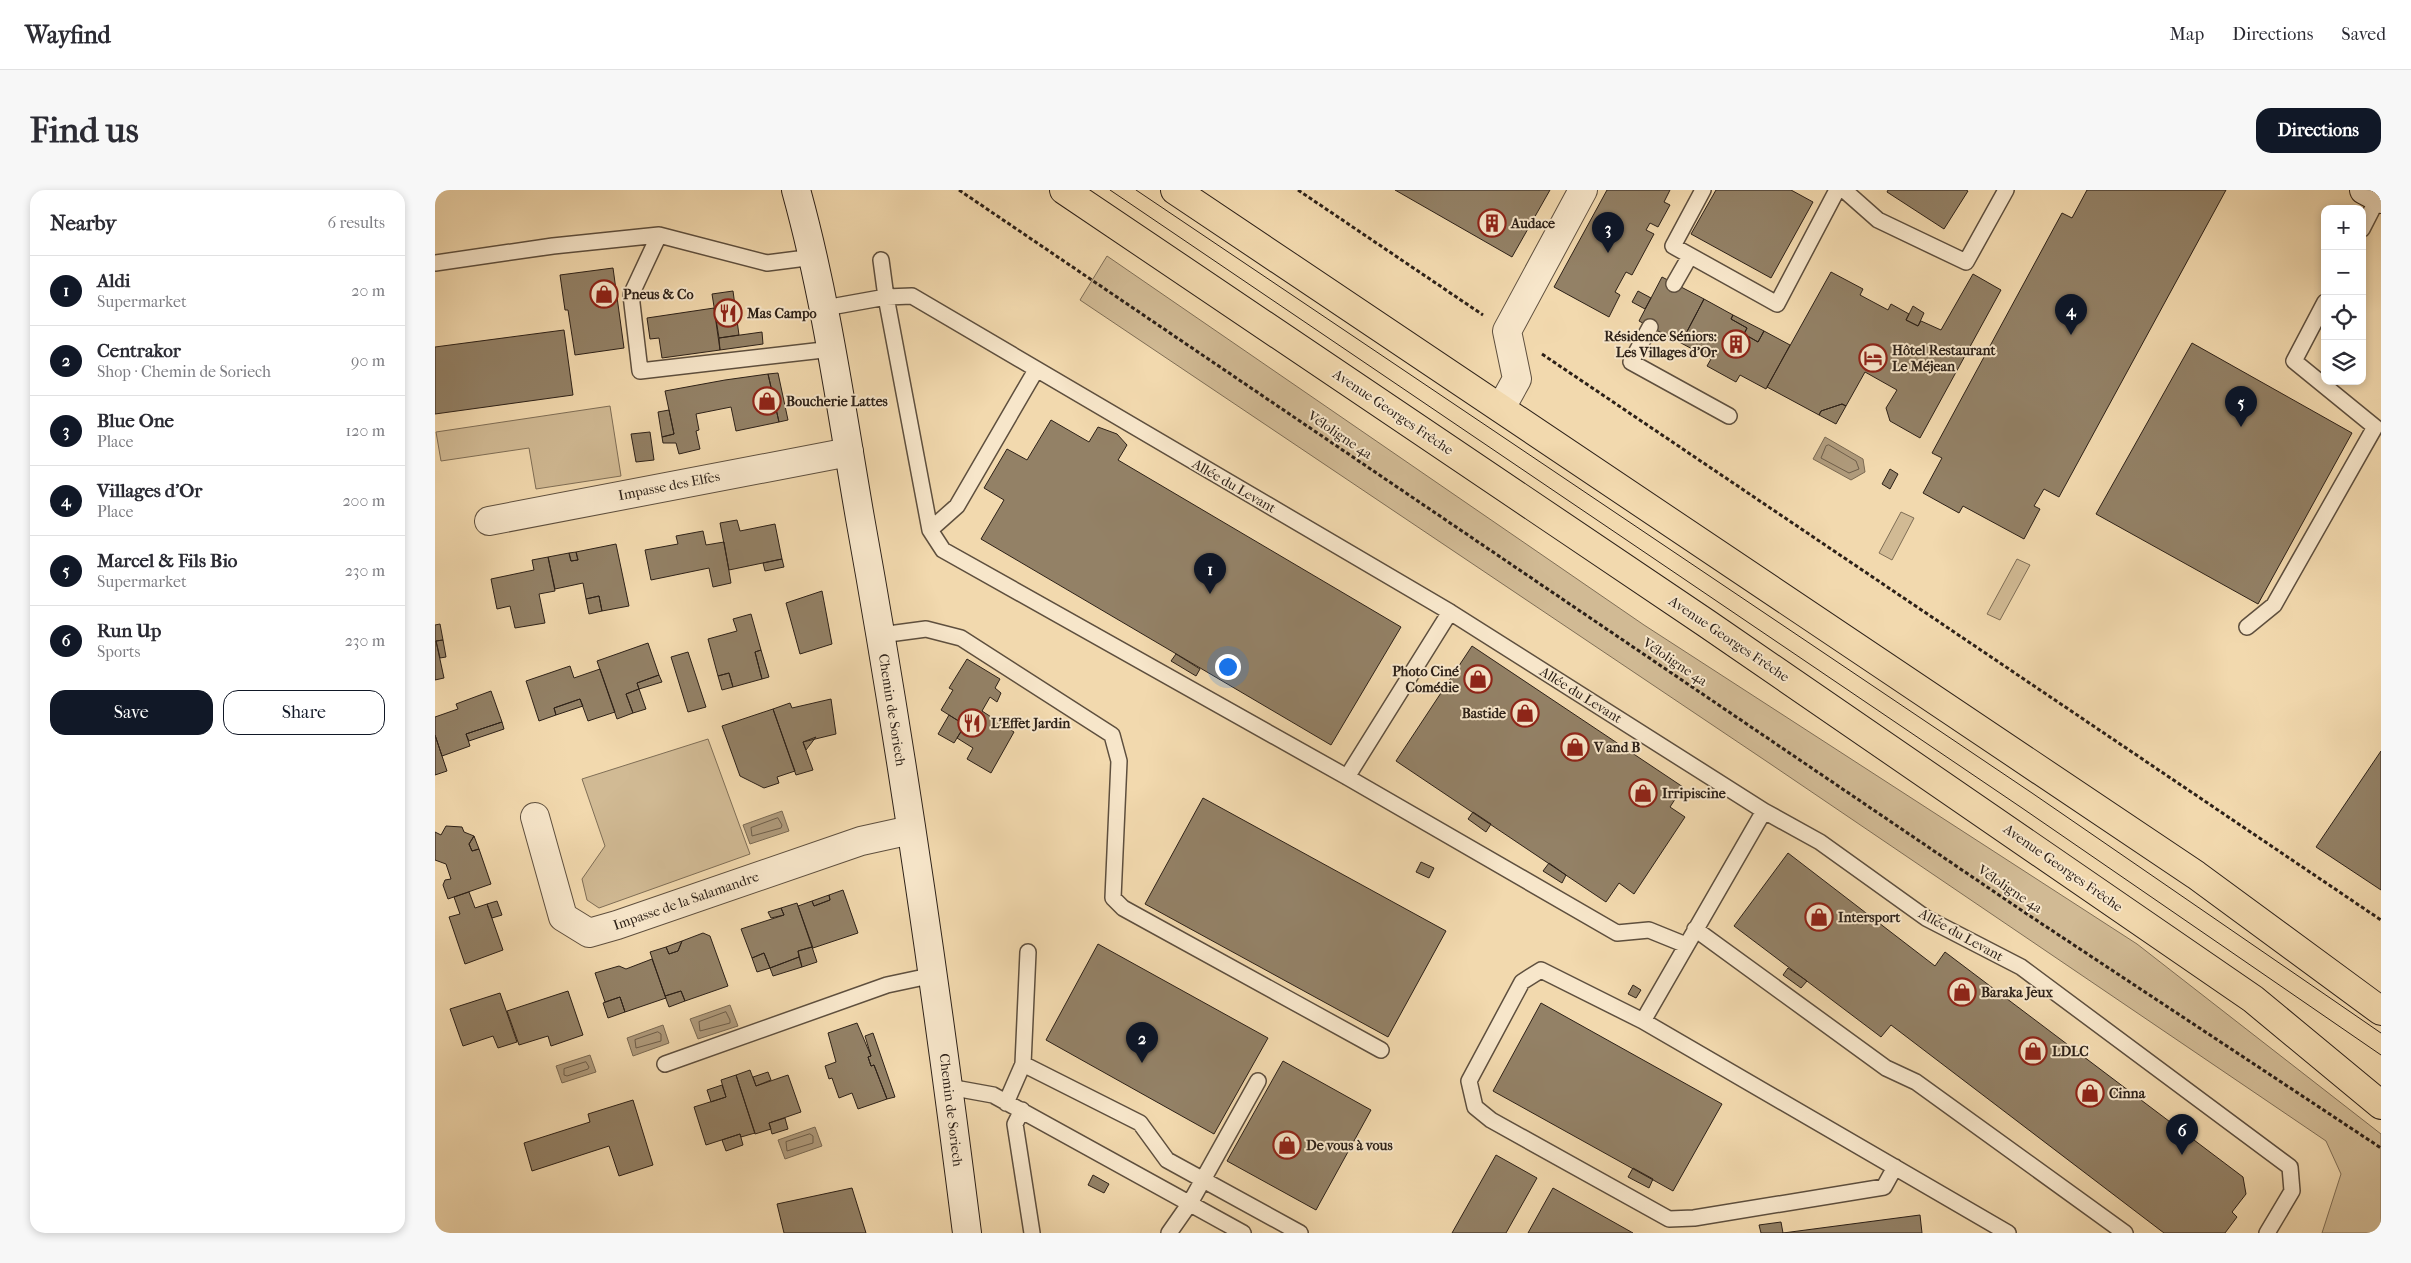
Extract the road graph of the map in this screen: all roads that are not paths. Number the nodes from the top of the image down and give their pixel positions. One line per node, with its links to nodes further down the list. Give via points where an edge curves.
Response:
1 (796, 190): 13 (main road, Chemin de Soriech)
2 (1064, 190): 47 (main road, Avenue Georges Frêche, via 1690,612 2253,999)
3 (1175, 190): 23 (main road)
4 (1583, 190): 23 (main road, via 1507,331 1517,379)
5 (1703, 190): 12 (lane, via 1673,246)
6 (1837, 190): 12 (lane, via 1777,304)
7 (1844, 190): 8 (lane, via 1878,220 1966,262)
8 (2007, 190)
9 (2375, 196): 10 (lane)
10 (2366, 219)
11 (659, 235): 13 (lane, via 767,263); 15 (lane); 21 (lane, via 631,295 640,371)
12 (1690, 256): 16 (lane)
13 (814, 257): 18 (main road, Chemin de Soriech)
14 (881, 260): 17 (lane)
15 (435, 263)
16 (1674, 284)
17 (886, 297): 18 (lane, Allée du Levant); 22 (lane, Allée du Levant, via 912,296); 27 (lane)
18 (825, 308): 21 (main road, Chemin de Soriech)
19 (2321, 310): 29 (lane, via 2294,361 2375,427 2274,604)
20 (1650, 327): 24 (lane, via 1631,362)
21 (832, 349): 25 (main road, Chemin de Soriech)
22 (1036, 370): 27 (lane, via 957,506); 28 (lane, Allée du Levant)
23 (1501, 408): 39 (main road, via 2196,875)
24 (1729, 416)
25 (849, 452): 26 (main road, Impasse des Elfes); 30 (main road, Chemin de Soriech)
26 (489, 521)
27 (930, 530): 31 (lane, via 943,550)
28 (1449, 612): 31 (lane); 32 (lane, Allée du Levant)
29 (2247, 627)
30 (881, 634): 34 (main road, Chemin de Soriech); 41 (lane, via 926,629 961,638 1112,735 1119,761 1113,898 1123,908)
31 (1347, 777): 36 (lane, via 1617,933 1649,930)
32 (1764, 811): 35 (lane); 59 (lane, Allée du Levant, via 1820,842 1926,918 2021,967 2290,1167 2292,1191)
33 (535, 817): 34 (main road, Impasse de la Salamandre, via 563,917 589,933 861,841)
34 (911, 830): 38 (main road, Chemin de Soriech)
35 (1695, 929): 36 (lane); 58 (lane, via 1886,1068 1916,1082)
36 (1686, 945): 40 (lane)
37 (1028, 952): 43 (lane)
38 (934, 975): 42 (lane, via 887,985); 45 (main road, Chemin de Soriech)
39 (2381, 1011)
40 (1643, 1020): 49 (lane); 49 (lane, via 1541,970 1522,982 1469,1082 1475,1107 1491,1120 1669,1219 1694,1218 1884,1187)
41 (1381, 1050)
42 (665, 1064)
43 (1023, 1064): 46 (lane); 50 (lane, via 1140,1123 1167,1160)
44 (1258, 1082): 50 (lane)
45 (949, 1087): 46 (lane, via 993,1095); 52 (main road, Chemin de Soriech)
46 (1006, 1103): 48 (lane)
47 (2381, 1106)
48 (1022, 1110): 51 (lane); 53 (lane, via 1015,1124)
49 (1895, 1167): 57 (lane)
50 (1203, 1180): 51 (lane); 56 (lane)
51 (1190, 1203): 54 (lane); 55 (lane)
52 (967, 1233)
53 (1032, 1233)
54 (1169, 1233)
55 (1243, 1233)
56 (1300, 1233)
57 (2008, 1233)
58 (2125, 1233)
59 (2267, 1233)

